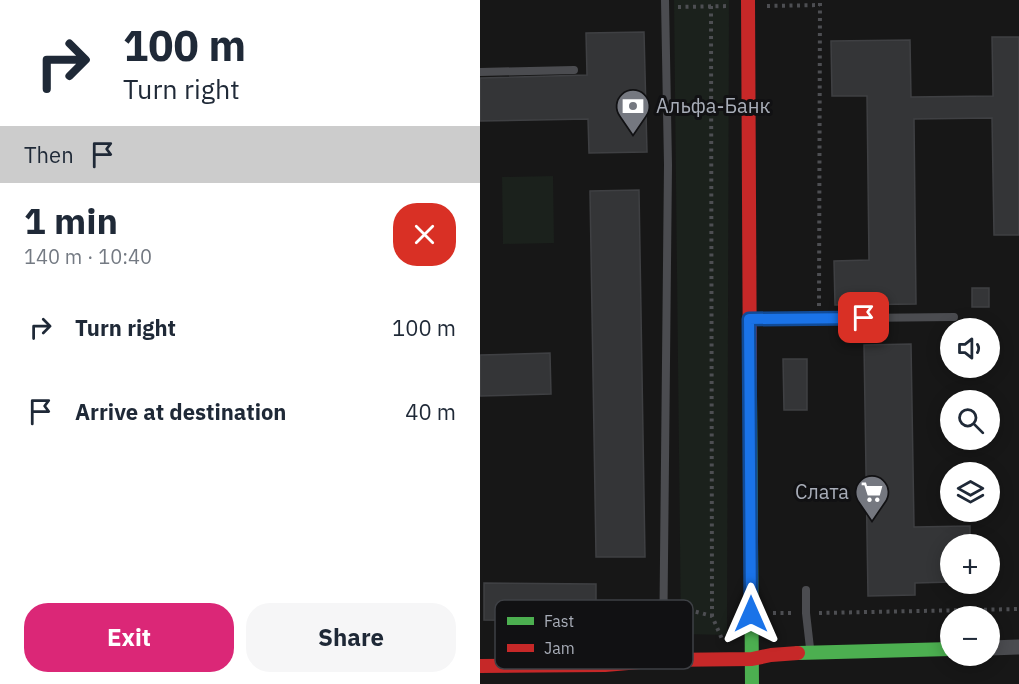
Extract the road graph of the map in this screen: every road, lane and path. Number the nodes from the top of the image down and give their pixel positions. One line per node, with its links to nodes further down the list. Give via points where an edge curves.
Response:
1 (697, 0): 5 (path)
2 (748, 0): 13 (main road)
3 (820, 3): 8 (path); 12 (path)
4 (665, 4): 5 (path); 15 (lane, via 668,165)
5 (702, 6): 6 (path)
6 (711, 6): 7 (path); 20 (path)
7 (730, 6)
8 (763, 6)
9 (574, 70): 10 (lane)
10 (480, 72)
11 (954, 317): 12 (lane)
12 (819, 318): 13 (lane)
13 (749, 319): 27 (main road)
14 (806, 590): 19 (lane)
15 (663, 600)
16 (1019, 609): 19 (path)
17 (693, 611): 20 (path)
18 (773, 613): 19 (path)
19 (806, 613): 25 (lane)
20 (712, 616): 21 (path)
21 (723, 642)
22 (1019, 647): 23 (street)
23 (1000, 648)
24 (940, 649): 25 (main road)
25 (810, 652): 27 (main road, via 771,654)
26 (693, 660): 27 (main road)
27 (752, 660): 30 (main road)
28 (480, 666): 29 (main road)
29 (495, 666)
30 (752, 684)

